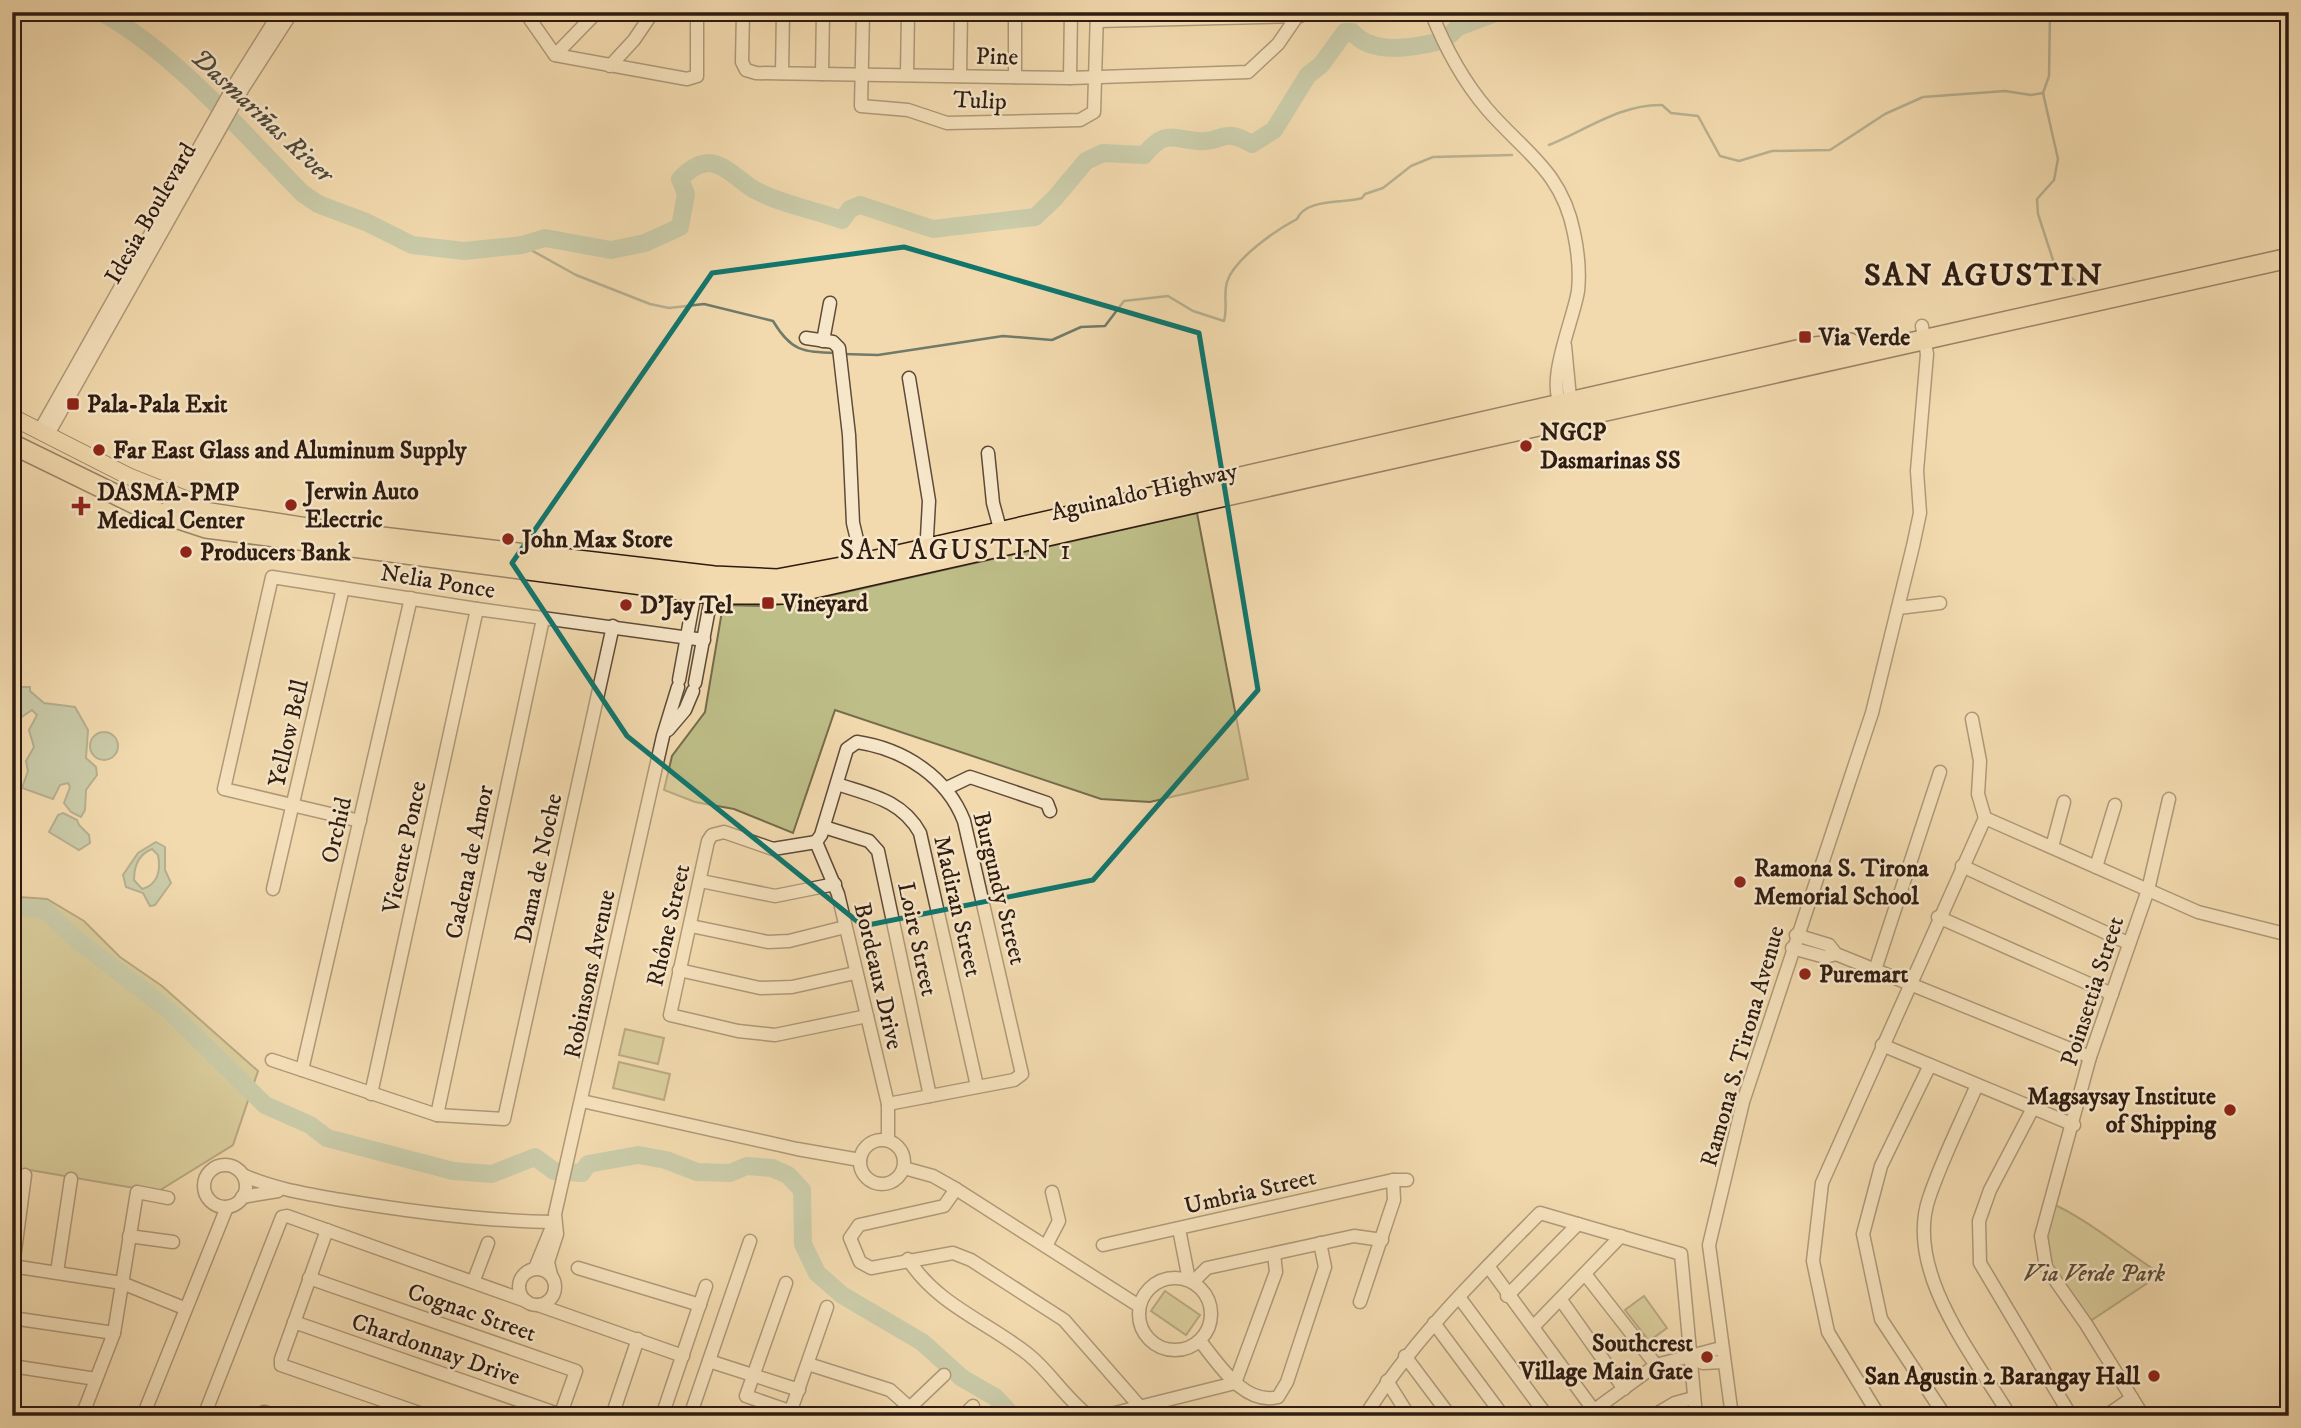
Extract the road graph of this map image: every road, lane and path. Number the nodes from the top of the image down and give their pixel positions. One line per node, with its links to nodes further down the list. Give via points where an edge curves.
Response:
1 (280, 12): 28 (street, Idesia Boulevard)
2 (292, 12): 28 (street, Idesia Boulevard)
3 (597, 12): 18 (street)
4 (653, 12): 19 (street, via 635,40)
5 (697, 12): 19 (street, via 697,76 688,79)
6 (743, 12): 20 (street, Pine, via 742,62 746,70)
7 (783, 12): 20 (street)
8 (823, 12): 21 (street)
9 (863, 12): 22 (street)
10 (908, 12): 23 (street)
11 (961, 12): 24 (street)
12 (1015, 12): 25 (street)
13 (1071, 12): 27 (street)
14 (529, 13): 18 (street)
15 (1300, 14): 16 (street); 26 (street, Pine, via 1278,44 1248,72)
16 (1097, 16): 26 (street)
17 (1434, 18): 39 (street, via 1488,109 1537,157 1572,223 1579,266 1574,312 1558,365)
18 (555, 55): 19 (street)
19 (610, 65)
20 (782, 73): 21 (street, Pine)
21 (822, 74): 22 (street, Pine)
22 (862, 75): 23 (street, Pine); 26 (street, Tulip, via 861,106 908,110 947,123 978,124 1080,120 1094,112)
23 (907, 75): 24 (street, Pine)
24 (960, 76): 25 (street, Pine)
25 (1015, 77): 27 (street, Pine)
26 (1097, 77): 27 (street, Pine)
27 (1070, 78)
28 (239, 86): 42 (street, Idesia Boulevard)
29 (2289, 246): 31 (highway, Aguinaldo Highway)
30 (2289, 258): 31 (highway, Aguinaldo Highway)
31 (2187, 274): 35 (highway, Aguinaldo Highway)
32 (12, 297): 34 (street)
33 (830, 303): 37 (street)
34 (12, 314)
35 (1923, 332): 39 (highway, Aguinaldo Highway); 53 (street, Ramona S. Tirona Avenue, via 1926,381 1917,471 1920,513)
36 (806, 338): 37 (street)
37 (822, 341): 48 (street, via 833,342 839,353 853,523)
38 (909, 378): 47 (street, via 929,501 927,537)
39 (1567, 408): 46 (highway, Aguinaldo Highway)
40 (12, 417): 42 (main road, Aguinaldo Highway)
41 (12, 430): 45 (highway, Aguinaldo Highway, via 146,496)
42 (43, 434): 45 (main road, Aguinaldo Highway, via 188,500)
43 (12, 444): 49 (highway, Aguinaldo Highway, via 152,512 206,528)
44 (988, 453): 46 (street)
45 (204, 514): 49 (highway, Aguinaldo Highway)
46 (1002, 539): 47 (highway, Aguinaldo Highway)
47 (932, 555): 48 (highway, Aguinaldo Highway)
48 (864, 571): 49 (highway, Aguinaldo Highway)
49 (705, 584): 57 (street, Robinsons Avenue); 58 (street, Robinsons Avenue)
50 (343, 587): 51 (street, Nelia Ponce); 66 (street, Yellow Bell); 66 (street, Nelia Ponce, via 272,578 223,789)
51 (411, 598): 54 (street, Nelia Ponce); 70 (street, Orchid)
52 (1940, 603): 53 (street)
53 (1898, 608): 84 (street, Ramona S. Tirona Avenue, via 1872,713)
54 (477, 609): 55 (street, Nelia Ponce); 99 (street, Vicente Ponce)
55 (543, 618): 56 (street, Nelia Ponce); 104 (street, Cadena de Amor)
56 (613, 626): 57 (street, Nelia Ponce); 104 (street, Dama de Noche, via 504,1119)
57 (687, 637): 58 (street, Nelia Ponce); 60 (street, Robinsons Avenue)
58 (704, 640): 60 (street, Robinsons Avenue, via 685,710)
59 (1972, 719): 69 (street, via 1980,761 1978,794)
60 (663, 736): 101 (street, Robinsons Avenue)
61 (1940, 772): 87 (street)
62 (837, 784): 63 (street, Burgundy Street, via 847,748 857,742 906,757); 71 (street, Burgundy Street); 98 (street, Madiran Street, via 895,804 920,833)
63 (947, 788): 68 (street, via 970,777 1047,803); 98 (street, Burgundy Street, via 964,821 1021,1064 1018,1078)
64 (2169, 799): 79 (street, Poinsettia Street)
65 (2064, 802): 73 (street)
66 (293, 805): 70 (street); 78 (street, Yellow Bell)
67 (2115, 805): 75 (street)
68 (1050, 811)
69 (1985, 818): 73 (street); 74 (street)
70 (360, 821): 96 (street, Orchid)
71 (824, 827): 72 (street, Burgundy Street); 100 (street, Loire Street, via 869,841 878,851)
72 (816, 842): 76 (street, Rhône Street, via 773,849 718,833 708,841); 77 (street, Bordeaux Drive)
73 (2052, 847): 75 (street)
74 (1962, 866): 80 (street); 85 (street)
75 (2096, 867): 79 (street)
76 (701, 880): 77 (street, via 775,896); 81 (street, Rhône Street)
77 (835, 884): 82 (street, Bordeaux Drive)
78 (273, 888)
79 (2147, 890): 83 (street, via 2203,914); 85 (street, Poinsettia Street)
80 (1938, 917): 89 (street); 90 (street)
81 (691, 926): 82 (street, via 768,942); 86 (street, Rhône Street)
82 (845, 927): 88 (street, Bordeaux Drive)
83 (2289, 935)
84 (1794, 942): 87 (street, via 1825,957 1836,954); 168 (street, Ramona S. Tirona Avenue, via 1743,1102 1709,1245)
85 (2128, 943): 90 (street, Poinsettia Street)
86 (679, 970): 88 (street, via 768,988); 91 (street, Rhône Street, via 670,1015 775,1035)
87 (1875, 970): 89 (street)
88 (855, 973): 91 (street, Bordeaux Drive)
89 (1908, 984): 92 (street); 93 (street)
90 (2112, 994): 93 (street, Poinsettia Street)
91 (867, 1016): 102 (street, Bordeaux Drive)
92 (1882, 1045): 95 (street); 215 (street, via 1822,1182 1813,1261 1828,1332)
93 (2090, 1057): 105 (street, Poinsettia Street)
94 (272, 1060): 96 (street)
95 (1930, 1065): 97 (street); 216 (street, via 1881,1166 1863,1234 1881,1319)
96 (302, 1070): 99 (street)
97 (1977, 1085): 103 (street); 217 (street, via 1927,1200 1923,1251 1937,1294)
98 (978, 1086): 100 (street, Burgundy Street)
99 (371, 1094): 104 (street)
100 (930, 1096): 102 (street, Burgundy Street)
101 (582, 1101): 107 (street); 120 (street, Robinsons Avenue)
102 (887, 1104): 106 (street, Bordeaux Drive)
103 (2033, 1108): 105 (street); 218 (street, via 1979,1221 1980,1263)
104 (437, 1115)
105 (2074, 1125): 185 (street, Poinsettia Street, via 2041,1236 2046,1267)
106 (885, 1140): 107 (street, via 867,1146); 108 (street, via 904,1154)
107 (860, 1160): 108 (street, via 863,1174 874,1184 889,1184)
108 (904, 1168): 114 (street)
109 (25, 1175): 135 (street)
110 (243, 1175): 115 (street); 117 (street); 119 (street, via 226,1165 208,1174 205,1194)
111 (71, 1179): 139 (street)
112 (1407, 1180): 113 (street, Umbria Street)
113 (1393, 1181): 122 (street, Umbria Street); 126 (street, via 1394,1200)
114 (956, 1189): 132 (street); 134 (street, via 944,1206 866,1221 852,1231 850,1238 866,1267)
115 (285, 1190): 117 (street); 120 (street, via 442,1216)
116 (1052, 1192): 132 (street, via 1059,1221)
117 (242, 1197): 119 (street)
118 (168, 1198): 124 (street, via 136,1192)
119 (220, 1205): 159 (street, via 214,1234)
120 (554, 1218): 137 (street, Robinsons Avenue); 141 (street, Robinsons Avenue, via 557,1234 548,1262)
121 (1578, 1224): 125 (street); 136 (street, via 1541,1213); 151 (street)
122 (1178, 1229): 131 (street, Umbria Street); 144 (street)
123 (327, 1230): 142 (street); 143 (street); 197 (street, via 282,1217)
124 (130, 1236): 128 (street); 145 (street)
125 (1621, 1236): 140 (street); 171 (street, via 1681,1254)
126 (1382, 1240): 130 (street, via 1358,1236); 154 (street)
127 (750, 1241): 172 (street)
128 (173, 1242)
129 (488, 1243): 143 (street)
130 (1320, 1243): 133 (street); 181 (street, via 1325,1267 1284,1388 1274,1399)
131 (1103, 1245)
132 (1046, 1246): 157 (street)
133 (1274, 1254): 144 (street, via 1207,1268); 181 (street, via 1276,1272)
134 (908, 1259): 187 (street, via 962,1255 1035,1301 1064,1320); 205 (street, via 938,1296 1031,1356)
135 (13, 1266): 139 (street)
136 (1488, 1266): 151 (street); 152 (street)
137 (535, 1268): 141 (street); 147 (street, via 524,1274)
138 (578, 1268): 156 (street)
139 (57, 1272): 145 (street)
140 (1585, 1273): 153 (street); 175 (street)
141 (551, 1275): 150 (street)
142 (309, 1278): 162 (street); 193 (street, Cognac Street, via 576,1371)
143 (474, 1280): 149 (street)
144 (1191, 1281): 157 (street, via 1163,1280 1148,1290); 167 (street, via 1206,1294 1211,1310 1209,1327)
145 (122, 1283): 159 (street); 165 (street)
146 (786, 1283): 177 (street)
147 (519, 1285): 149 (street); 155 (street)
148 (706, 1286): 156 (street)
149 (495, 1288): 155 (street)
150 (555, 1291): 155 (street, via 549,1301); 160 (street)
151 (1507, 1296): 164 (street)
152 (1459, 1297): 163 (street); 211 (street)
153 (1561, 1300): 164 (street); 182 (street)
154 (1360, 1302)
155 (532, 1303): 160 (street)
156 (700, 1305): 169 (street)
157 (1139, 1306): 167 (street, via 1140,1326 1152,1343 1171,1351)
158 (827, 1307): 174 (street)
159 (184, 1308): 196 (street)
160 (577, 1317): 166 (street)
161 (12, 1318): 165 (street)
162 (294, 1322): 193 (street, Chardonnay Drive); 199 (street, via 281,1359 285,1368)
163 (1434, 1323): 170 (street); 210 (street)
164 (1533, 1327): 190 (street)
165 (114, 1333): 179 (street)
166 (638, 1339): 169 (street); 200 (street)
167 (1200, 1341): 181 (street)
168 (1721, 1348): 171 (street); 173 (street, Ramona S. Tirona Avenue)
169 (682, 1356): 201 (street)
170 (1405, 1356): 180 (street); 209 (street)
171 (1689, 1358): 173 (street); 175 (street); 184 (street)
172 (709, 1360): 177 (street); 202 (street)
173 (1723, 1362): 214 (street, Ramona S. Tirona Avenue)
174 (808, 1364): 183 (street); 189 (street, via 890,1390)
175 (1656, 1365): 182 (street)
176 (12, 1366): 179 (street)
177 (753, 1375): 183 (street); 188 (street, via 746,1396)
178 (944, 1375): 189 (street)
179 (96, 1379): 195 (street)
180 (1387, 1381): 207 (street); 208 (street)
181 (1235, 1383): 187 (street)
182 (1624, 1389): 190 (street)
183 (799, 1390): 188 (street)
184 (1693, 1398): 212 (street); 213 (street)
185 (2132, 1398): 219 (street); 220 (street, Poinsettia Street)
186 (973, 1406): 204 (street)
187 (1141, 1408): 206 (street)
188 (790, 1414): 203 (street)
189 (903, 1414)
190 (1592, 1414)
191 (12, 1415): 194 (street)
192 (257, 1415): 198 (street)
193 (562, 1415)
194 (18, 1416)
195 (82, 1416)
196 (143, 1416)
197 (204, 1416)
198 (278, 1416)
199 (428, 1416)
200 (612, 1416)
201 (662, 1416)
202 (690, 1416)
203 (804, 1416)
204 (963, 1416)
205 (1089, 1416)
206 (1102, 1416)
207 (1366, 1416)
208 (1409, 1416)
209 (1450, 1416)
210 (1503, 1416)
211 (1547, 1416)
212 (1653, 1416)
213 (1696, 1416)
214 (1732, 1416)
215 (1879, 1416)
216 (1945, 1416)
217 (2010, 1416)
218 (2071, 1416)
219 (2106, 1416)
220 (2143, 1416)

